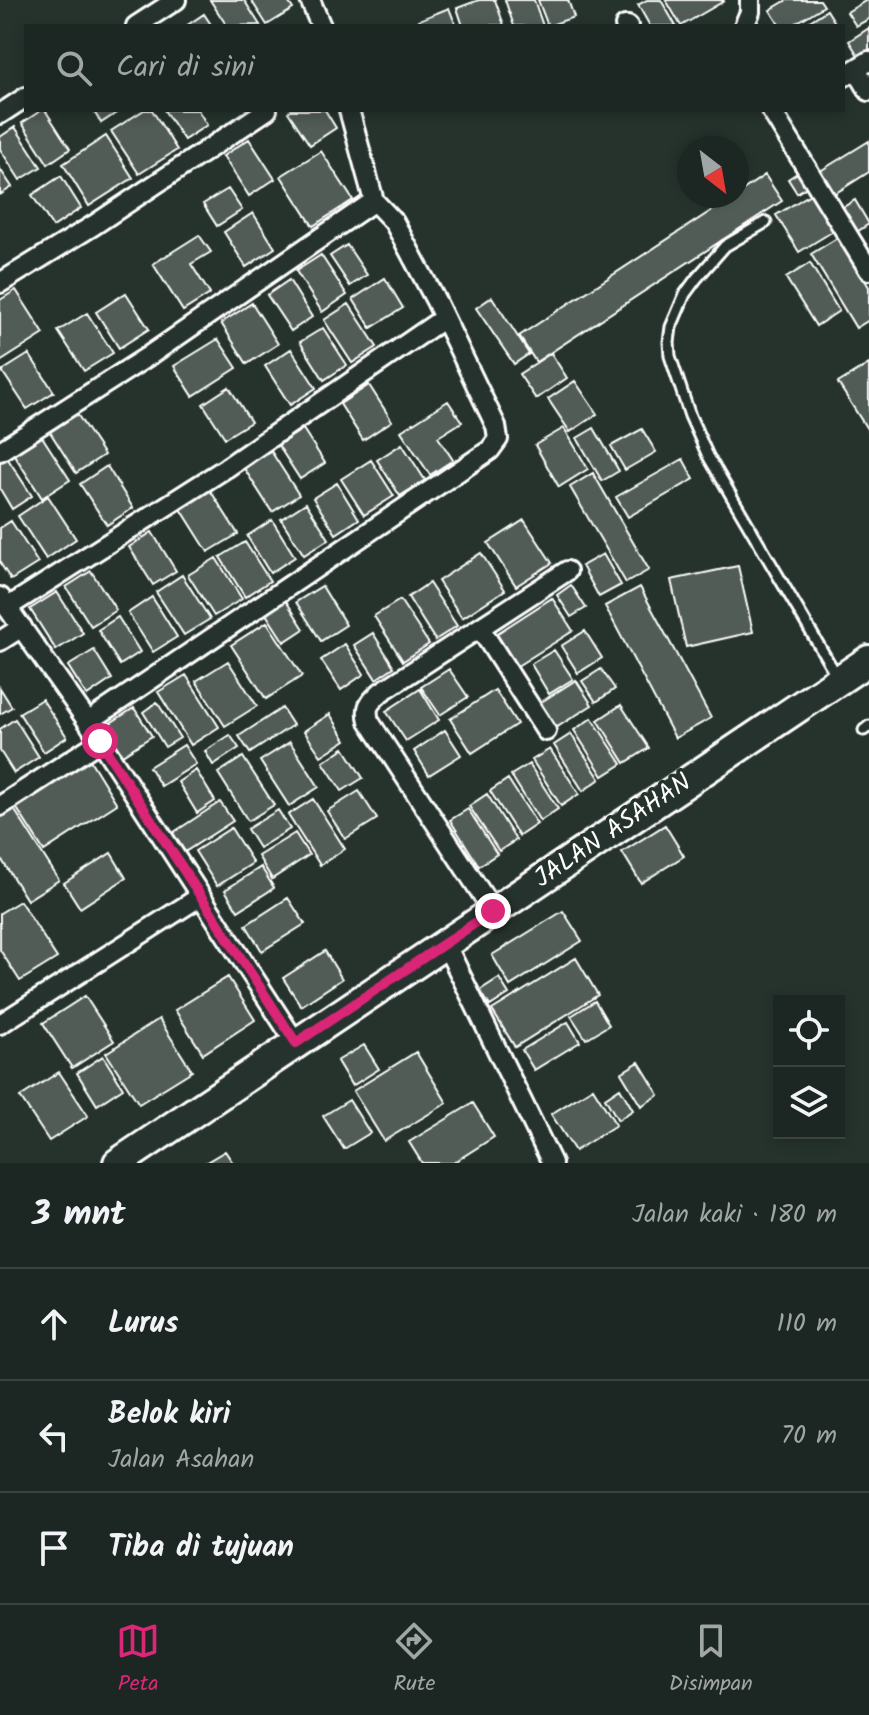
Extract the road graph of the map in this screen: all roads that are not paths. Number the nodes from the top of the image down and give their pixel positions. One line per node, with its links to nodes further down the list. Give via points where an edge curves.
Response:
1 (176, 0): 4 (street)
2 (310, 0): 5 (street)
3 (750, 0): 6 (street)
4 (139, 24)
5 (320, 24)
6 (745, 24)
7 (856, 69): 8 (street)
8 (869, 91)
9 (24, 98): 13 (street)
10 (264, 112): 17 (street)
11 (350, 112): 14 (street)
12 (778, 112): 16 (street)
13 (0, 114)
14 (374, 201): 18 (street, via 394,222); 19 (street)
15 (766, 222): 26 (lane, via 725,246 685,294 671,327 670,356 708,456)
16 (869, 270)
17 (0, 283)
18 (444, 318): 21 (street, via 226,468); 27 (street, via 496,426 495,445)
19 (0, 451)
20 (567, 571): 23 (street)
21 (4, 602): 22 (street)
22 (22, 627): 24 (street); 27 (street)
23 (480, 628): 28 (street); 32 (street, via 381,692 366,712)
24 (0, 641)
25 (869, 660): 26 (main road, JALAN ASAHAN)
26 (839, 680): 32 (main road, JALAN ASAHAN)
27 (88, 722): 29 (street)
28 (546, 731)
29 (100, 741): 30 (street); 31 (street)
30 (0, 806)
31 (201, 896): 34 (street); 35 (street)
32 (493, 911): 33 (main road, JALAN ASAHAN)
33 (445, 943): 35 (main road, JALAN ASAHAN); 37 (street)
34 (0, 1024)
35 (296, 1043): 36 (main road, JALAN ASAHAN)
36 (118, 1163)
37 (552, 1163)

